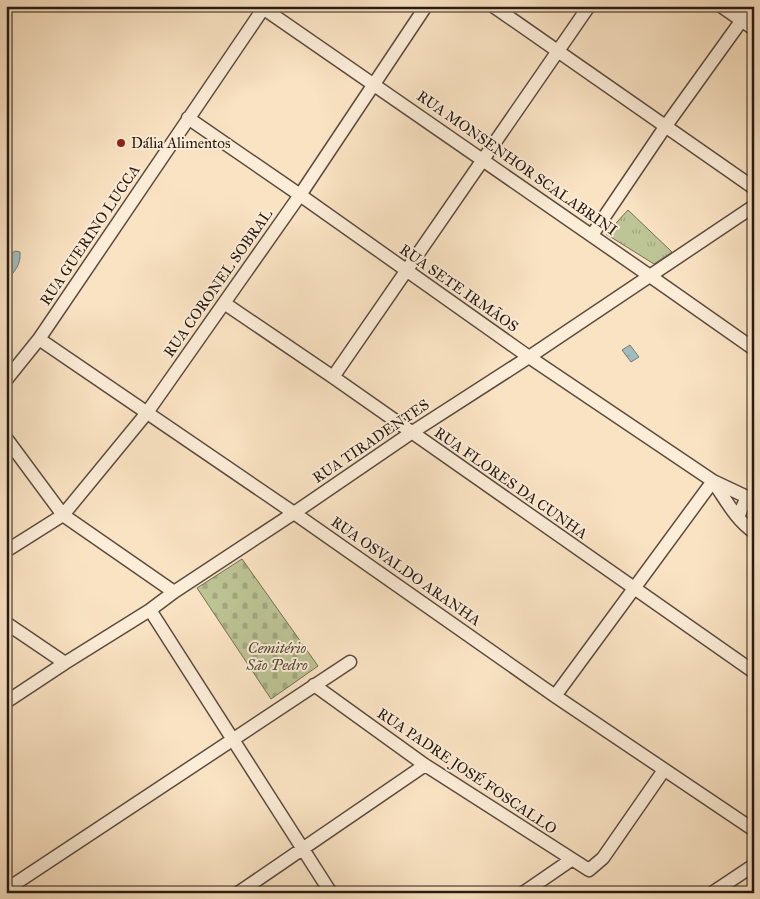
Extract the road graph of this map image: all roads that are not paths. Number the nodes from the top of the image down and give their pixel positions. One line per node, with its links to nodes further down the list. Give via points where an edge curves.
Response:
1 (426, 6): 10 (street, RUA CORONEL SOBRAL)
2 (492, 6): 9 (street)
3 (589, 6): 9 (street)
4 (721, 6): 7 (street)
5 (752, 6): 7 (street)
6 (263, 7): 10 (street, RUA MONSENHOR SCALABRINI); 11 (street, RUA GUERINO LUCCA)
7 (742, 21): 8 (street); 12 (street)
8 (754, 29)
9 (559, 52): 12 (street); 13 (street)
10 (373, 84): 13 (street, RUA MONSENHOR SCALABRINI); 15 (street, RUA CORONEL SOBRAL)
11 (188, 118): 15 (street, RUA SETE IRMÃOS); 21 (street, RUA GUERINO LUCCA)
12 (665, 127): 14 (street); 17 (street)
13 (483, 160): 17 (street, RUA MONSENHOR SCALABRINI); 18 (street)
14 (754, 188)
15 (300, 195): 18 (street, RUA SETE IRMÃOS); 20 (street, RUA CORONEL SOBRAL)
16 (754, 206): 19 (street, RUA TIRADENTES)
17 (592, 235): 19 (street, RUA MONSENHOR SCALABRINI)
18 (406, 271): 23 (street, RUA SETE IRMÃOS); 24 (street)
19 (650, 276): 22 (street, RUA MONSENHOR SCALABRINI); 23 (street, RUA TIRADENTES)
20 (224, 303): 24 (street, RUA FLORES DA CUNHA); 26 (street, RUA CORONEL SOBRAL)
21 (39, 339): 25 (street, RUA GUERINO LUCCA); 26 (street, RUA OSVALDO ARANHA)
22 (754, 349)
23 (530, 357): 27 (street, RUA TIRADENTES); 29 (street, RUA SETE IRMÃOS)
24 (332, 377): 27 (street, RUA FLORES DA CUNHA)
25 (6, 380)
26 (146, 414): 31 (street, RUA OSVALDO ARANHA); 32 (street, RUA CORONEL SOBRAL)
27 (411, 433): 31 (street, RUA TIRADENTES); 36 (street, RUA FLORES DA CUNHA)
28 (6, 438): 32 (street)
29 (713, 481): 30 (street); 33 (street); 36 (street)
30 (750, 492): 33 (street)
31 (294, 513): 37 (street, RUA TIRADENTES); 44 (street, RUA OSVALDO ARANHA)
32 (63, 516): 35 (street, RUA CORONEL SOBRAL); 37 (street)
33 (738, 517): 34 (street)
34 (754, 532)
35 (6, 551)
36 (633, 588): 42 (street, RUA FLORES DA CUNHA); 44 (street)
37 (174, 592): 38 (street, RUA TIRADENTES)
38 (150, 610): 41 (street, RUA TIRADENTES); 46 (street)
39 (6, 623): 41 (street)
40 (350, 662): 43 (street)
41 (65, 663): 45 (street, RUA TIRADENTES)
42 (754, 672)
43 (314, 686): 46 (street); 47 (street, RUA PADRE JOSÉ FOSCALLO)
44 (555, 696): 48 (street, RUA OSVALDO ARANHA)
45 (6, 702)
46 (234, 740): 50 (street); 53 (street)
47 (425, 765): 50 (street); 51 (street, RUA PADRE JOSÉ FOSCALLO)
48 (664, 770): 49 (street, RUA OSVALDO ARANHA); 51 (street, RUA PADRE JOSÉ FOSCALLO, via 603,858 589,870)
49 (754, 830)
50 (302, 850): 54 (street); 55 (street)
51 (571, 860): 56 (street)
52 (754, 864): 57 (street)
53 (7, 889)
54 (238, 893)
55 (331, 893)
56 (523, 893)
57 (712, 893)

